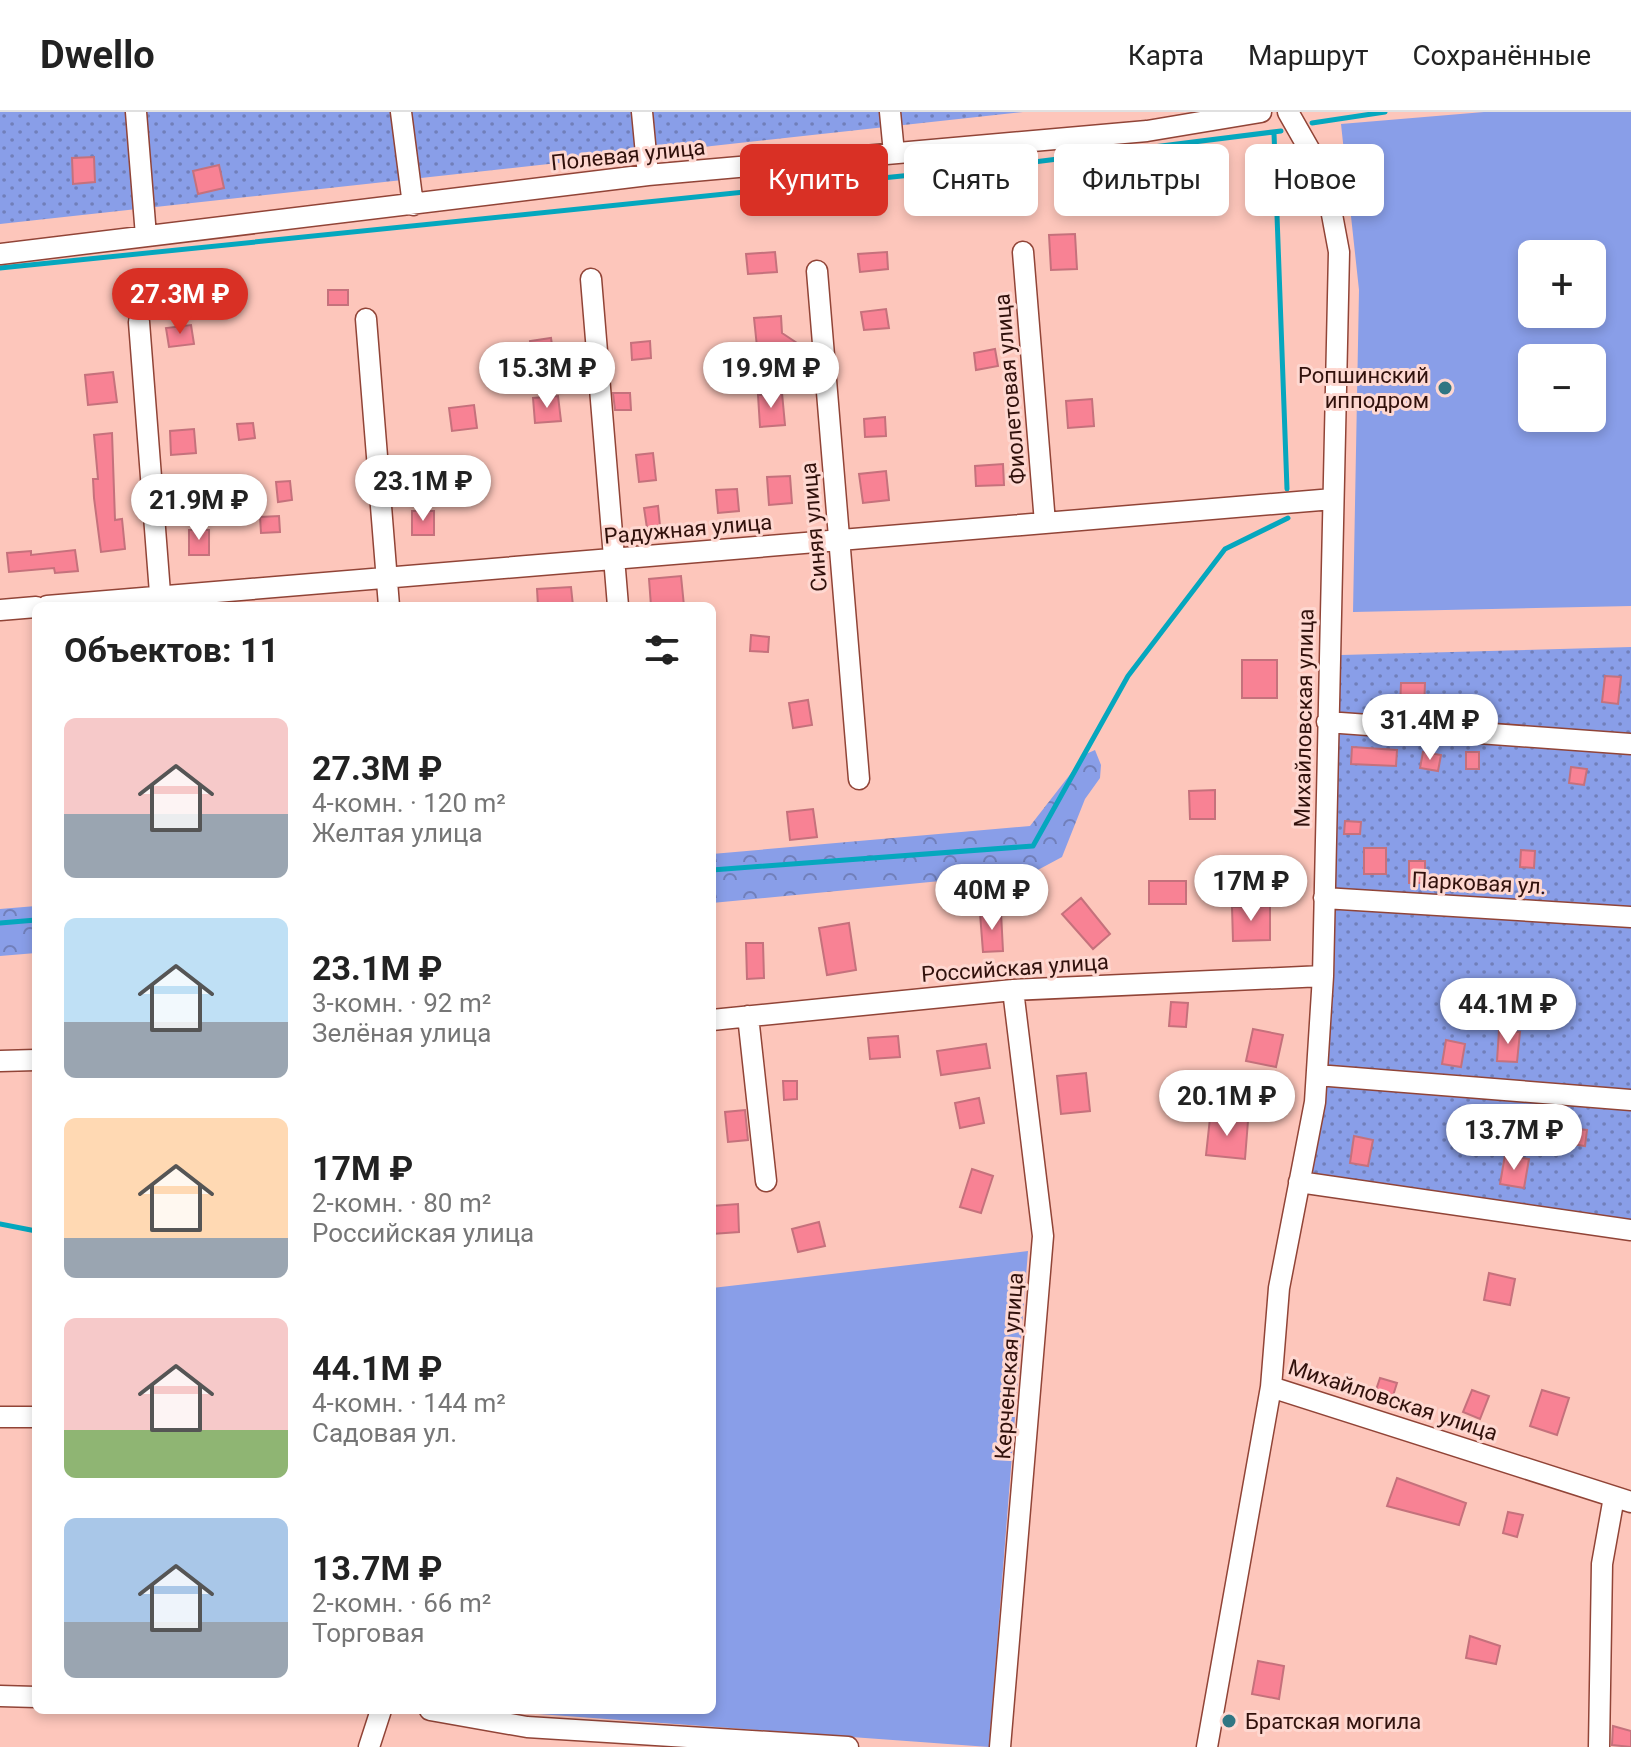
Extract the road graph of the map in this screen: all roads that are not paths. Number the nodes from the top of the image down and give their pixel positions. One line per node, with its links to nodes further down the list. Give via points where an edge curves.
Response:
1 (136, 112): 11 (street)
2 (401, 112): 10 (street)
3 (642, 112): 9 (street)
4 (890, 112): 8 (street)
5 (1261, 112): 7 (street, Полевая улица)
6 (1288, 112): 18 (street, Михайловская улица, via 1325,177 1339,252)
7 (1146, 121): 8 (street, Полевая улица)
8 (894, 153): 9 (street, Полевая улица)
9 (648, 175): 10 (street, Полевая улица)
10 (413, 205): 11 (street, Полевая улица)
11 (146, 236): 13 (street, Полевая улица)
12 (1023, 252): 19 (street, Фиолетовая улица)
13 (0, 254)
14 (817, 271): 20 (street, Синяя улица)
15 (591, 279): 21 (street)
16 (366, 319): 22 (street)
17 (139, 322): 23 (street)
18 (1333, 499): 19 (street, Радужная улица); 29 (street, Михайловская улица)
19 (1045, 523): 20 (street, Радужная улица)
20 (839, 540): 21 (street, Радужная улица); 31 (street, Синяя улица)
21 (614, 559): 22 (street, Радужная улица); 26 (street)
22 (387, 578): 23 (street, Радужная улица); 25 (street)
23 (161, 601): 24 (street, Радужная улица)
24 (138, 602)
25 (389, 602)
26 (618, 602)
27 (32, 607): 28 (street)
28 (0, 610)
29 (1327, 722): 30 (street); 32 (street, Михайловская улица)
30 (1631, 744)
31 (859, 779)
32 (1324, 898): 33 (street, Парковая ул.); 34 (street, Михайловская улица)
33 (1631, 917)
34 (1323, 976): 35 (street, Российская улица); 40 (street, Михайловская улица)
35 (1013, 990): 36 (street, Российская улица); 55 (street, Керченская улица, via 1043,1236)
36 (748, 1016): 37 (street, Российская улица); 42 (street)
37 (716, 1020)
38 (32, 1060): 39 (street)
39 (0, 1061)
40 (1317, 1075): 41 (street); 43 (street, Михайловская улица)
41 (1631, 1100)
42 (766, 1181)
43 (1299, 1182): 44 (street); 45 (street, Михайловская улица, via 1279,1288)
44 (1631, 1230)
45 (1271, 1387): 48 (street, Михайловская улица); 56 (street)
46 (0, 1417): 47 (street)
47 (32, 1417)
48 (1623, 1499): 57 (street, via 1602,1564)
49 (0, 1696): 50 (street)
50 (32, 1697)
51 (380, 1714): 53 (street)
52 (453, 1714): 54 (street, via 527,1727)
53 (369, 1747)
54 (848, 1747)
55 (1000, 1747)
56 (1207, 1747)
57 (1599, 1747)

